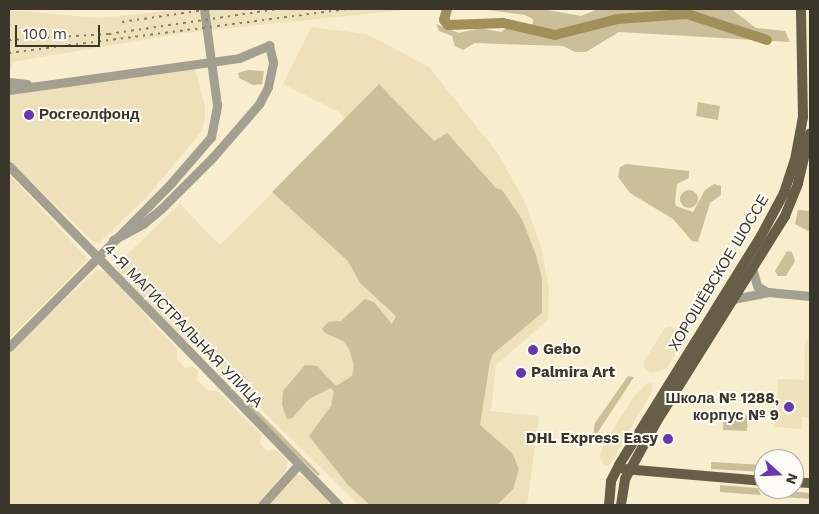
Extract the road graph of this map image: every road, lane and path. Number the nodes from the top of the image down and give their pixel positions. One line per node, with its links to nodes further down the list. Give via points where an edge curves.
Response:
1 (204, 9): 8 (street, via 217,114 211,137)
2 (800, 9): 15 (main road, ХОРОШЁВСКОЕ ШОССЕ, via 803,117 795,160 784,193 761,236)
3 (9, 82): 4 (street)
4 (40, 86): 5 (street); 8 (street, via 239,58 268,45 274,60 268,87 259,104 181,189 143,224)
5 (9, 90)
6 (810, 133): 10 (main road, ХОРОШЁВСКОЕ ШОССЕ, via 790,206)
7 (9, 166): 9 (street, 4-Я МАГИСТРАЛЬНАЯ УЛИЦА)
8 (113, 240): 9 (street)
9 (97, 256): 14 (street); 16 (street, 4-Я МАГИСТРАЛЬНАЯ УЛИЦА)
10 (752, 268): 11 (street, via 757,286); 13 (main road, ХОРОШЁВСКОЕ ШОССЕ)
11 (768, 292): 12 (street); 13 (street)
12 (810, 296)
13 (733, 299): 17 (main road, ХОРОШЁВСКОЕ ШОССЕ)
14 (9, 347)
15 (628, 450): 17 (main road, via 624,461); 18 (main road, ХОРОШЁВСКОЕ ШОССЕ)
16 (298, 465): 20 (street); 21 (street, 4-Я МАГИСТРАЛЬНАЯ УЛИЦА)
17 (630, 469): 18 (main road, via 618,469); 19 (main road); 23 (main road, ХОРОШЁВСКОЕ ШОССЕ)
18 (613, 474): 22 (main road, ХОРОШЁВСКОЕ ШОССЕ)
19 (754, 479)
20 (262, 505)
21 (339, 505)
22 (609, 505)
23 (621, 505)

